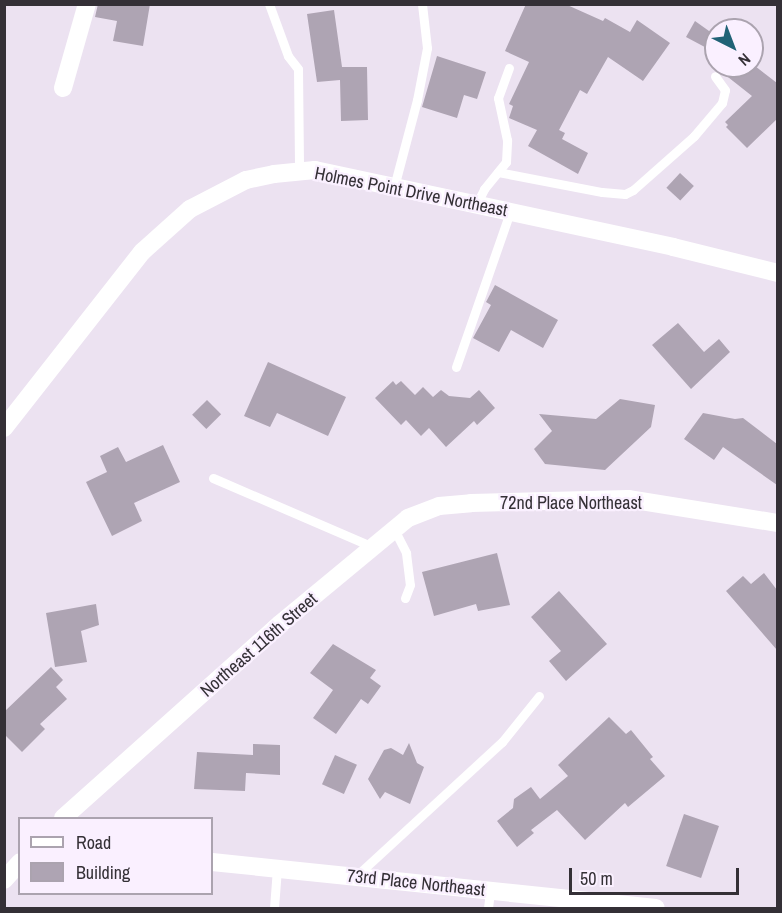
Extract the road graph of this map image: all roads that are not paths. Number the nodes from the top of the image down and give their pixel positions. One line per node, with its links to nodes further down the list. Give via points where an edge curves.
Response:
1 (87, 4): 6 (street)
2 (270, 4): 7 (lane, via 288,56 298,69)
3 (422, 4): 9 (lane, via 427,48)
4 (509, 68): 8 (lane, via 498,98 508,152)
5 (716, 78): 8 (lane, via 725,90 722,103 694,136 625,194)
6 (63, 88)
7 (299, 172): 9 (street, Holmes Point Drive Northeast, via 315,170); 14 (street, Holmes Point Drive Northeast, via 246,180 190,209 142,252)
8 (498, 172): 10 (lane)
9 (394, 187): 10 (street, Holmes Point Drive Northeast)
10 (476, 205): 11 (street, Holmes Point Drive Northeast)
11 (510, 212): 12 (street, Holmes Point Drive Northeast); 13 (lane)
12 (777, 273)
13 (456, 367)
14 (4, 428)
15 (213, 478): 19 (lane)
16 (471, 503): 17 (street, 72nd Place Northeast, via 628,500); 18 (street, Northeast 116th Street, via 439,506 408,518)
17 (777, 523)
18 (394, 529): 19 (street, Northeast 116th Street); 20 (lane, via 406,554 410,585)
19 (373, 547): 22 (street, Northeast 116th Street, via 280,624)
20 (405, 598)
21 (539, 696): 26 (lane, via 502,742)
22 (65, 817)
23 (213, 862): 25 (street, 73rd Place Northeast)
24 (18, 864): 27 (street)
25 (277, 868): 26 (street, 73rd Place Northeast); 29 (lane)
26 (355, 877): 28 (street, 73rd Place Northeast)
27 (4, 880)
28 (489, 900): 30 (street, 73rd Place Northeast)
29 (274, 909)
30 (656, 909)

